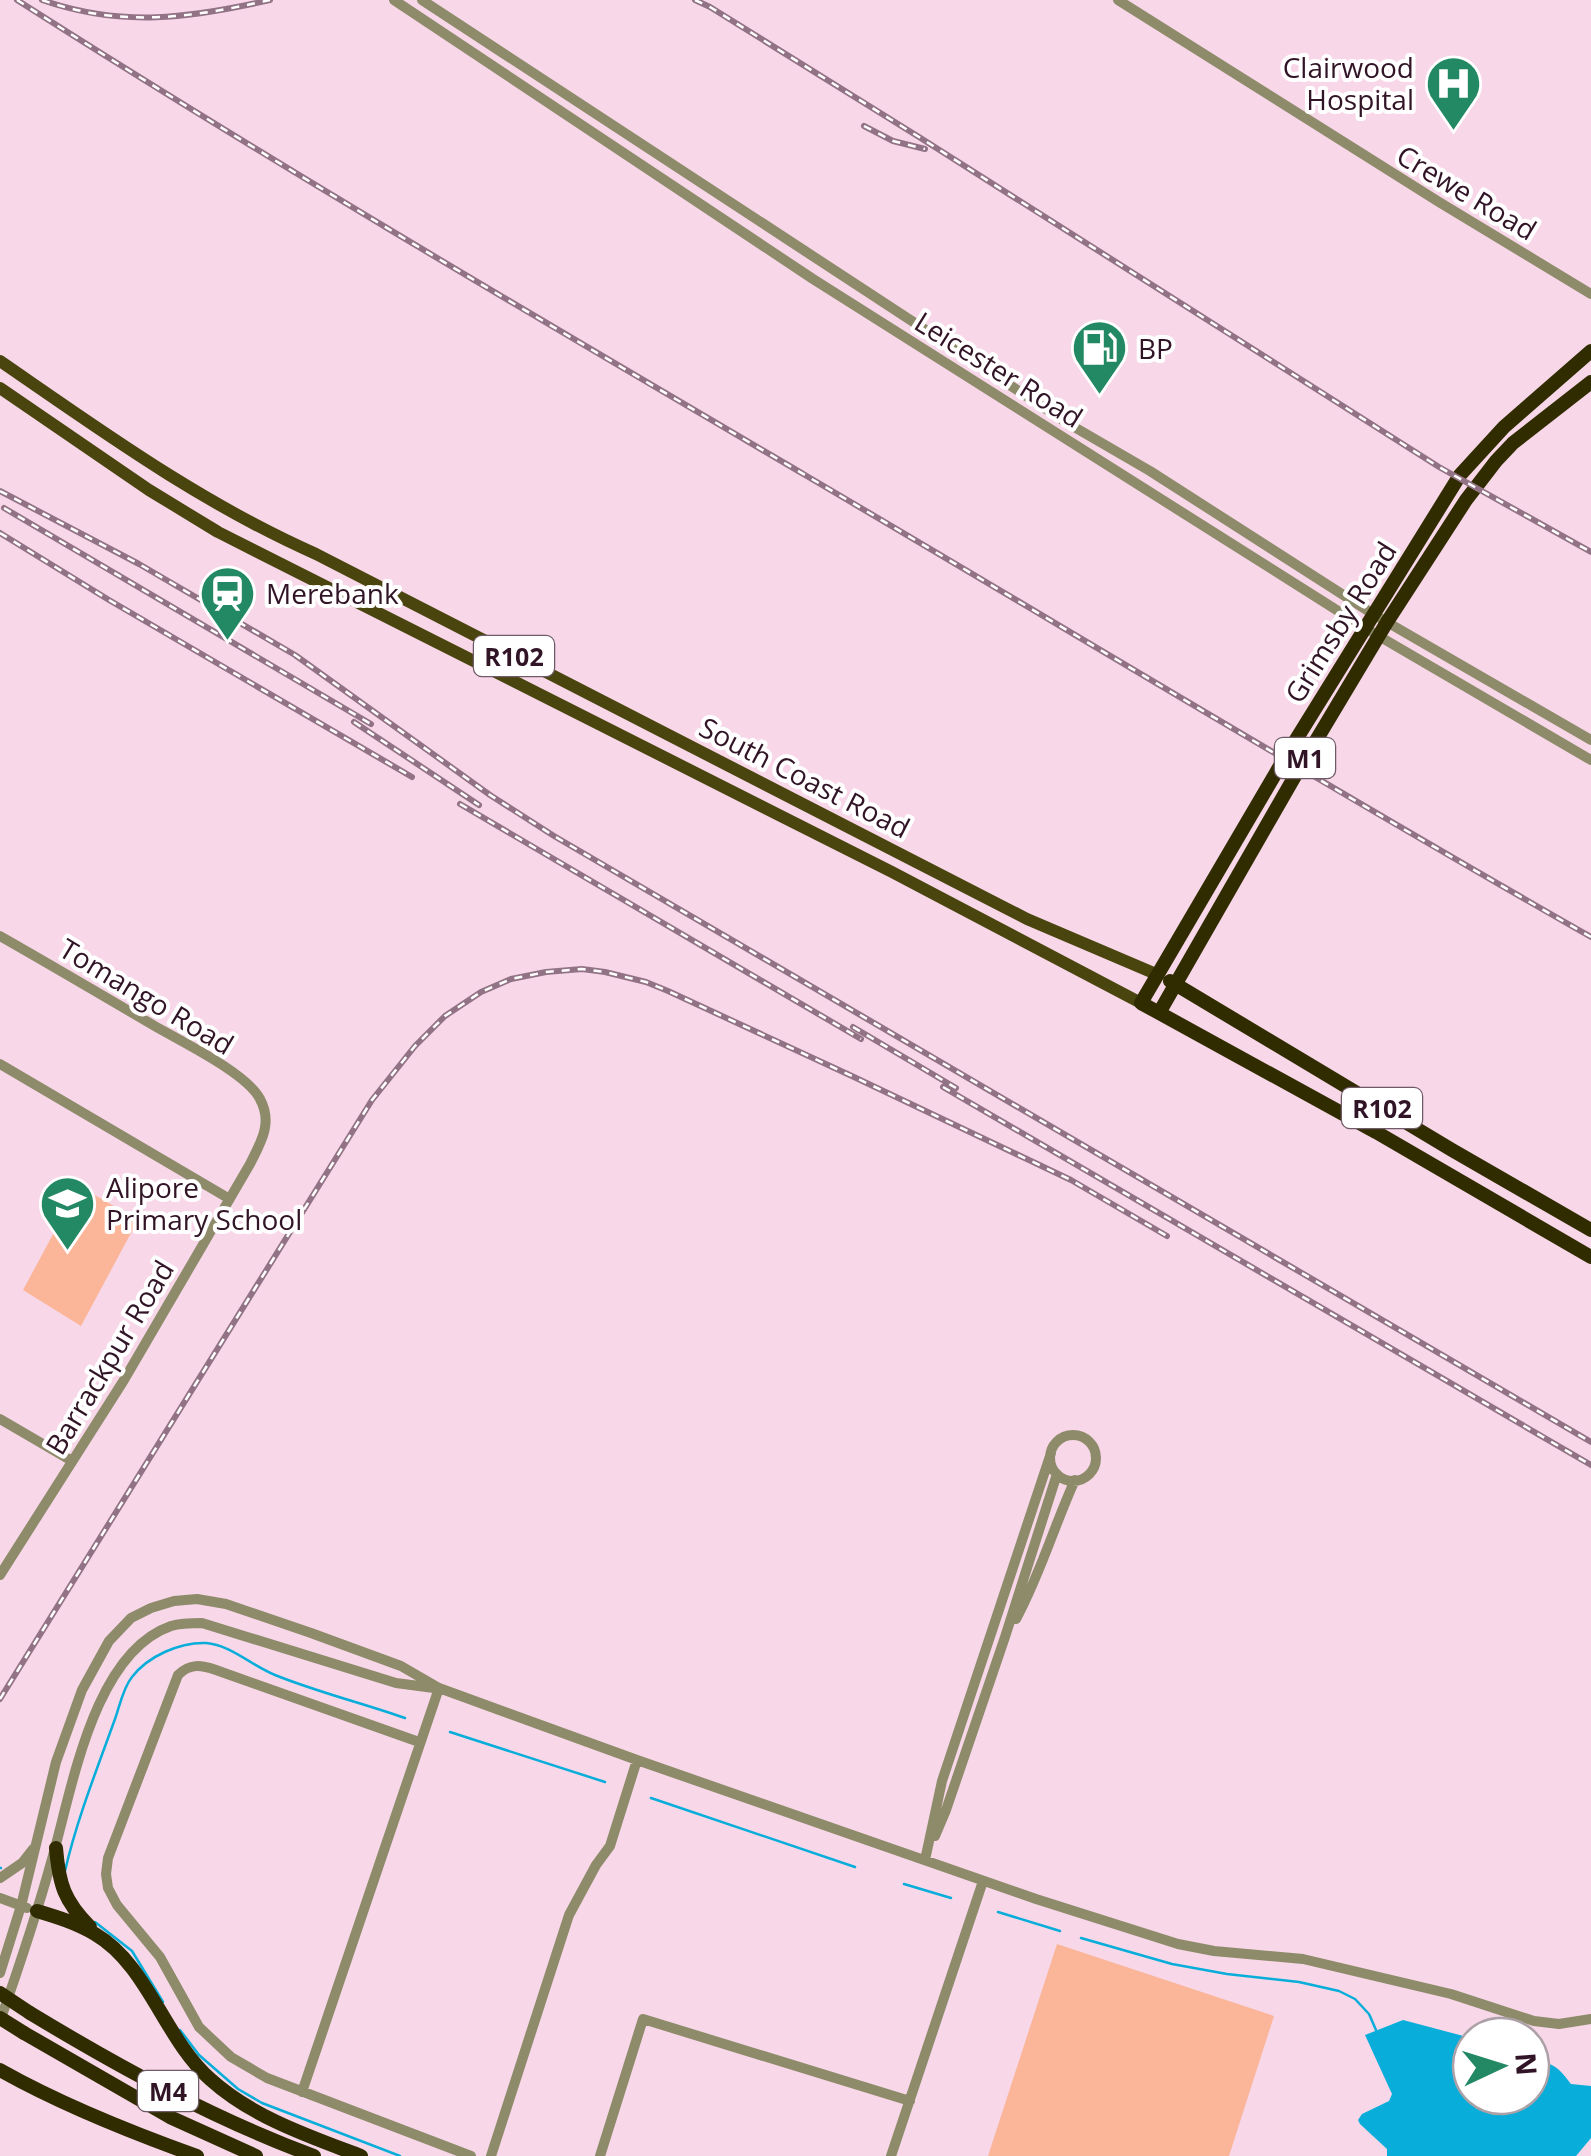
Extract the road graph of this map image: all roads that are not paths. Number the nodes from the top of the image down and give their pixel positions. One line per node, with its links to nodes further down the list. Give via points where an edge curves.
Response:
1 (394, 0): 5 (street, Leicester Road)
2 (422, 0): 4 (street, Leicester Road)
3 (1118, 0): 6 (street, Crewe Road)
4 (608, 122): 5 (street); 17 (street, Leicester Road)
5 (598, 136): 18 (street, Leicester Road)
6 (1591, 294)
7 (1591, 350): 13 (highway, Grimsby Road / M1)
8 (0, 361): 11 (main road, South Coast Road / R102)
9 (1591, 382): 14 (highway, Grimsby Road / M1)
10 (0, 388): 12 (main road, South Coast Road / R102)
11 (85, 420): 12 (main road); 15 (main road, South Coast Road / R102, via 175,481)
12 (74, 439): 16 (main road, South Coast Road / R102, via 192,516)
13 (1482, 448): 14 (highway); 17 (highway, Grimsby Road / M1, via 1460,475)
14 (1496, 460): 17 (highway, Grimsby Road / M1)
15 (316, 554): 16 (main road); 19 (main road, South Coast Road / R102)
16 (305, 576): 20 (main road, South Coast Road / R102)
17 (1380, 624): 18 (highway, Grimsby Road / M1); 21 (street, Leicester Road); 22 (street, Leicester Road); 37 (highway, Grimsby Road / M1)
18 (1365, 628): 36 (highway, Grimsby Road / M1)
19 (535, 667): 20 (main road); 23 (main road, South Coast Road / R102)
20 (524, 686): 25 (main road, South Coast Road / R102)
21 (1521, 700): 22 (street); 24 (street, Leicester Road)
22 (1512, 715): 27 (street, Leicester Road)
23 (650, 726): 25 (main road); 26 (main road, South Coast Road / R102)
24 (1591, 740)
25 (641, 746): 28 (main road, South Coast Road / R102)
26 (694, 748): 28 (main road); 29 (main road, South Coast Road / R102)
27 (1591, 760)
28 (685, 768): 30 (main road, South Coast Road / R102)
29 (768, 786): 30 (main road); 31 (main road, South Coast Road / R102)
30 (758, 805): 32 (main road, South Coast Road / R102)
31 (880, 843): 32 (main road); 33 (main road, South Coast Road / R102)
32 (868, 860): 35 (main road, South Coast Road / R102)
33 (1063, 934): 35 (main road); 36 (main road, South Coast Road / R102)
34 (0, 936): 41 (street, Tomango Road, via 218,1063 248,1083)
35 (1052, 956): 38 (main road, South Coast Road / R102)
36 (1156, 974): 37 (highway, South Coast Road / R102); 38 (highway, Grimsby Road / M1)
37 (1175, 984): 39 (highway, Grimsby Road / M1); 43 (highway, South Coast Road / R102)
38 (1140, 1003): 39 (highway, South Coast Road / R102)
39 (1159, 1012): 44 (highway, South Coast Road / R102)
40 (0, 1064): 42 (street)
41 (263, 1104): 42 (street, Barrackpur Road, via 263,1140)
42 (228, 1198): 47 (street, Barrackpur Road)
43 (1591, 1230)
44 (1591, 1257)
45 (0, 1419): 47 (street)
46 (1050, 1453): 48 (street); 49 (street, via 1065,1436 1092,1444 1094,1466); 57 (street, via 942,1781)
47 (72, 1462): 50 (street, Barrackpur Road)
48 (1056, 1474): 49 (street); 51 (street)
49 (1075, 1480): 51 (street)
50 (0, 1575)
51 (1006, 1637): 57 (street)
52 (439, 1688): 53 (street); 54 (street); 55 (street, via 402,1666 226,1604 197,1599 151,1608 109,1641 82,1690); 56 (street, via 396,1683 202,1623 170,1626 136,1649 104,1695 82,1745)
53 (420, 1742): 71 (street); 71 (street, via 191,1666 178,1675 108,1858 108,1888 117,1905 160,1957 199,2028 231,2057)
54 (637, 1760): 57 (street); 78 (street, via 610,1846 569,1915)
55 (36, 1846): 58 (street); 61 (street)
56 (56, 1848): 62 (street); 63 (highway, via 66,1899)
57 (924, 1860): 59 (street)
58 (0, 1878)
59 (984, 1880): 66 (street, via 1178,1944 1303,1959 1451,1994 1534,2022); 72 (street)
60 (0, 1898): 61 (street)
61 (21, 1906): 62 (street); 64 (street)
62 (37, 1911): 63 (highway); 67 (street)
63 (98, 1935): 76 (highway, via 128,1962 208,2078 271,2119)
64 (0, 1973)
65 (0, 1993): 75 (highway, M4, bridge, via 167,2091)
66 (1591, 2019)
67 (0, 2020): 74 (highway, M4, bridge, via 170,2117)
68 (0, 2070): 70 (highway)
69 (0, 2082): 70 (highway)
70 (21, 2082): 73 (highway)
71 (302, 2092): 77 (street)
72 (910, 2102): 79 (street, via 643,2019); 80 (street)
73 (197, 2156)
74 (256, 2156)
75 (314, 2156)
76 (361, 2156)
77 (471, 2156)
78 (491, 2156)
79 (600, 2156)
80 (892, 2156)

